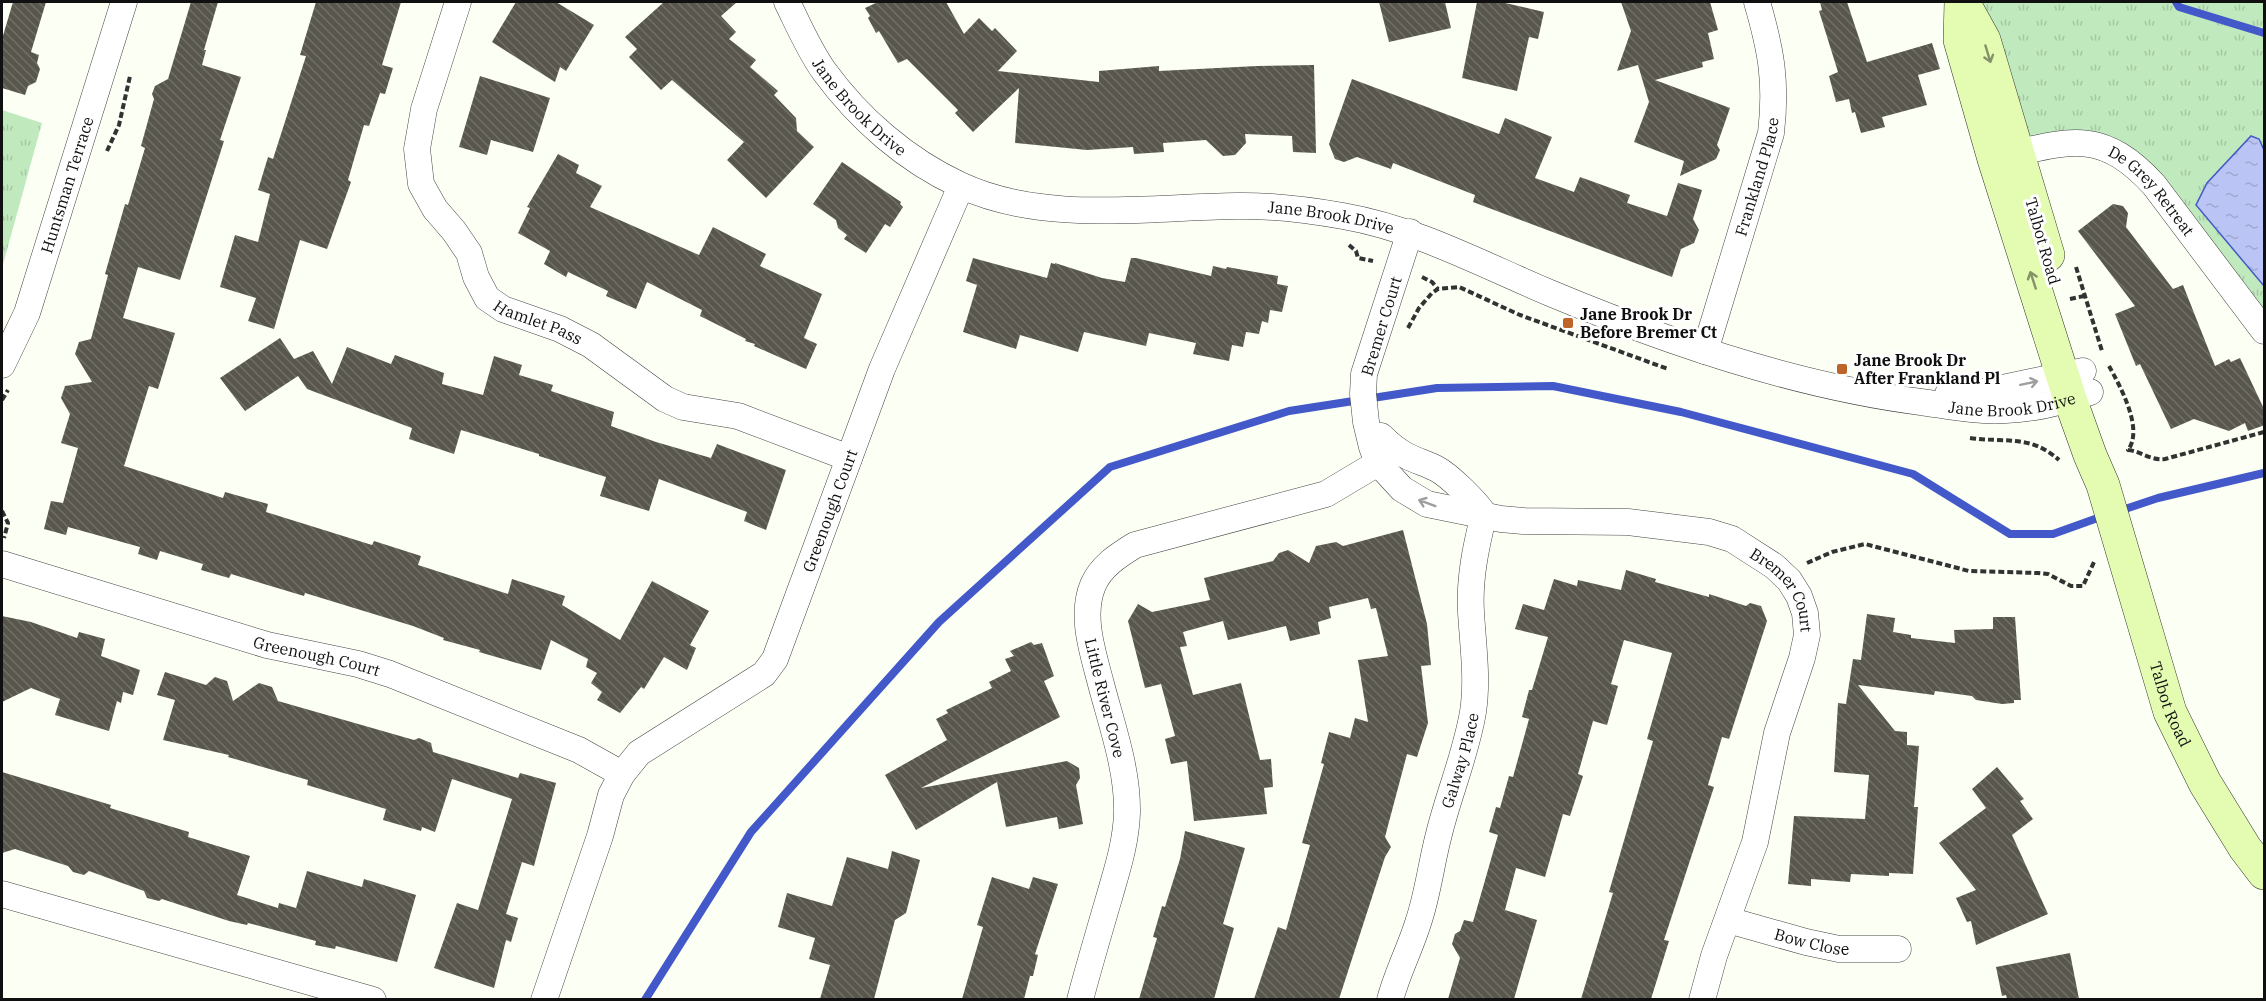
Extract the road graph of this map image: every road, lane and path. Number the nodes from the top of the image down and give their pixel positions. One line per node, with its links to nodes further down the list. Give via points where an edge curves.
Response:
1 (124, 2): 15 (street, Huntsman Terrace, via 27,313)
2 (458, 2): 24 (street, Hamlet Pass, via 424,110 417,149 421,184 469,253 487,298 503,309 560,328 591,345 664,399 683,407 738,416)
3 (787, 2): 7 (street, Jane Brook Drive, via 822,68 850,103 882,135)
4 (1757, 2): 14 (street, Frankland Place, via 1769,42 1775,103 1770,133)
5 (1962, 2): 6 (main road, Talbot Road, via 1960,40)
6 (2006, 156): 12 (street, De Grey Retreat, via 2069,142 2096,144 2120,154 2154,185); 17 (main road, Talbot Road)
7 (961, 186): 8 (street, Jane Brook Drive, via 1010,201 1061,210 1293,208); 24 (street, Greenough Court, via 894,338)
8 (1410, 232): 10 (street, Bremer Court); 14 (street, Jane Brook Drive, via 1598,313)
9 (1346, 242): 10 (path, via 1358,258)
10 (1399, 267): 11 (path, via 1432,282); 23 (street, Bremer Court, via 1364,374 1366,422)
11 (1438, 290): 13 (path, via 1419,308); 16 (path, via 1459,287 1471,291 1520,315)
12 (2265, 331)
13 (1406, 333)
14 (1705, 351): 17 (street, Jane Brook Drive, via 1826,386 1933,404 1946,394)
15 (2, 365)
16 (1672, 370)
17 (2076, 385): 29 (main road, Talbot Road, via 2106,447 2103,485)
18 (2265, 432): 22 (path, via 2157,460)
19 (1964, 437): 21 (path)
20 (2040, 439): 21 (path)
21 (2039, 445): 25 (path)
22 (2128, 450)
23 (1385, 455): 27 (street, Bremer Court, via 1406,456 1447,475); 27 (street, Bremer Court, one-way to 23, via 1427,504 1402,489); 39 (street, Little River Cove, via 1326,494 1135,544 1116,556 1093,585 1088,624 1091,648 1121,761 1127,813 1118,866)
24 (849, 458): 32 (street, Greenough Court, via 775,659 764,674 639,753)
25 (2066, 468)
26 (2, 511): 28 (path, via 8,523)
27 (1485, 514): 31 (street, Bremer Court, via 1523,521 1628,522 1709,531 1755,553); 40 (street, Galway Place, via 1475,549 1472,581 1475,680 1468,739 1439,834 1418,923)
28 (2, 543)
29 (2110, 559): 31 (path, via 2078,587 2048,574 1969,571 1865,544 1811,560); 33 (main road, Talbot Road, via 2170,712 2205,783)
30 (2, 564): 32 (street, Greenough Court, via 267,645 380,671 579,750)
31 (1789, 580): 35 (street, Bremer Court, via 1805,614 1807,635 1778,733 1755,842)
32 (622, 774): 38 (street, Greenough Court, via 611,795)
33 (2265, 873)
34 (2, 894): 37 (street)
35 (1728, 920): 36 (street, Bow Close, via 1839,949); 41 (street, Bremer Court)
36 (1898, 950)
37 (373, 999)
38 (544, 999)
39 (1080, 999)
40 (1390, 999)
41 (1702, 999)

